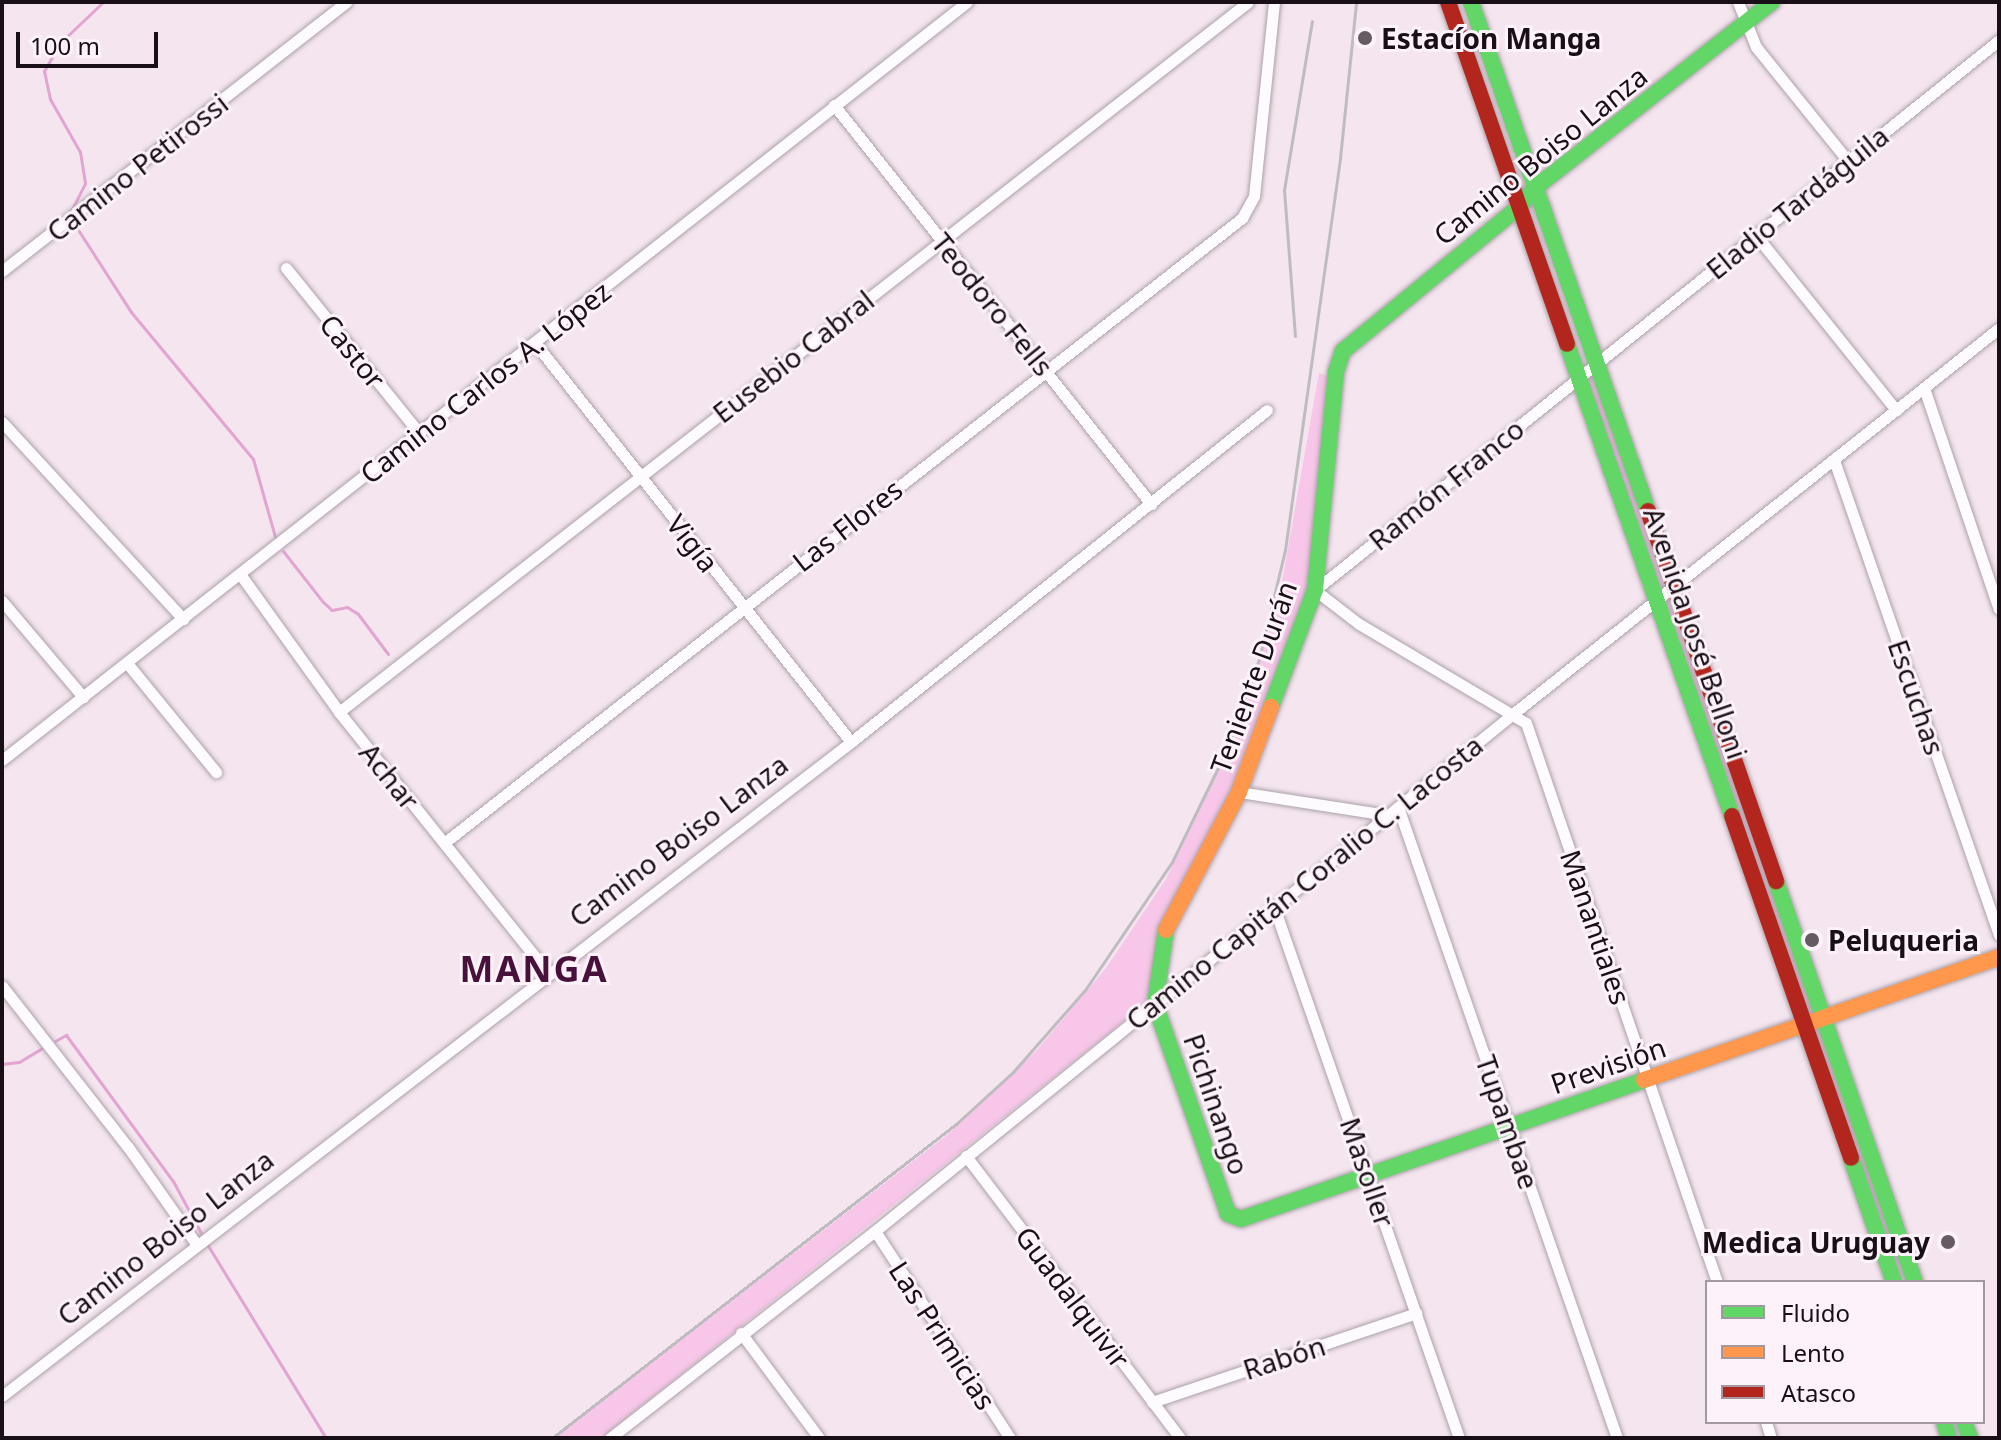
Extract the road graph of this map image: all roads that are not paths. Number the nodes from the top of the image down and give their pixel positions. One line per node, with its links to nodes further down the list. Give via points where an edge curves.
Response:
1 (346, 2): 20 (street, Camino Petirossi)
2 (967, 2): 11 (street, Camino Carlos A. López)
3 (1248, 2): 17 (street, Eusebio Cabral)
4 (1274, 2): 25 (street, Las Flores, via 1250,208)
5 (1738, 2): 9 (street)
6 (1772, 2): 9 (main road, Camino Boiso Lanza)
7 (1474, 4): 8 (street); 14 (main road, Avenida José Belloni)
8 (1450, 9): 12 (main road, Avenida José Belloni)
9 (1743, 25): 13 (street); 14 (main road, Camino Boiso Lanza)
10 (1999, 40): 13 (street, Eladio Tardáguila)
11 (834, 105): 17 (street, Teodoro Fells); 22 (street, Camino Carlos A. López)
12 (1487, 112): 14 (main road, via 1500,127 1522,186); 15 (main road, Avenida José Belloni)
13 (1848, 161): 16 (street, Eladio Tardáguila)
14 (1536, 187): 15 (main road, Camino Boiso Lanza); 18 (main road, Avenida José Belloni)
15 (1518, 208): 18 (main road, via 1535,211 1547,246); 23 (main road, Camino Boiso Lanza); 26 (main road, Avenida José Belloni)
16 (1755, 234): 24 (street, Eladio Tardáguila); 29 (street)
17 (942, 241): 25 (street, Teodoro Fells); 33 (street, Eusebio Cabral)
18 (1561, 264): 24 (main road, Avenida José Belloni)
19 (286, 268): 31 (street, Castor)
20 (2, 271)
21 (1999, 328): 27 (street, Camino Capitán Coralio C. Lacosta)
22 (535, 343): 31 (street, Camino Carlos A. López); 33 (street, Vigía)
23 (1343, 351): 37 (main road, Teniente Durán, via 1336,372)
24 (1595, 364): 26 (street, Eladio Tardáguila); 36 (main road, Avenida José Belloni)
25 (1046, 370): 34 (street, Teodoro Fells); 40 (street, Las Flores)
26 (1577, 378): 37 (street, Ramón Franco); 38 (main road, Avenida José Belloni)
27 (1924, 388): 29 (street, Camino Capitán Coralio C. Lacosta); 41 (street)
28 (1267, 410): 34 (street, Camino Boiso Lanza)
29 (1896, 410): 32 (street, Camino Capitán Coralio C. Lacosta)
30 (2, 422): 42 (street)
31 (420, 434): 35 (street, Camino Carlos A. López)
32 (1834, 460): 36 (street, Camino Capitán Coralio C. Lacosta); 55 (street, Escuchas)
33 (640, 476): 40 (street, Vigía); 45 (street, Eusebio Cabral)
34 (1151, 504): 47 (street, Camino Boiso Lanza)
35 (240, 574): 42 (street, Camino Carlos A. López); 45 (street, Achar)
36 (1673, 587): 38 (street, Camino Capitán Coralio C. Lacosta); 60 (main road, Avenida José Belloni)
37 (1315, 590): 46 (street, via 1359,624); 50 (main road, Teniente Durán)
38 (1657, 599): 46 (street, Camino Capitán Coralio C. Lacosta); 61 (main road, Avenida José Belloni)
39 (2, 601): 44 (street)
40 (745, 608): 47 (street, Vigía); 53 (street, Las Flores)
41 (1999, 609)
42 (183, 619): 43 (street, Camino Carlos A. López)
43 (127, 663): 44 (street, Camino Carlos A. López); 49 (street)
44 (83, 697): 48 (street, Camino Carlos A. López)
45 (339, 712): 53 (street, Achar)
46 (1514, 713): 51 (street, Camino Capitán Coralio C. Lacosta); 62 (street, Manantiales, via 1526,723)
47 (851, 742): 57 (street, Camino Boiso Lanza)
48 (2, 760)
49 (216, 772)
50 (1239, 792): 52 (street); 59 (main road, Teniente Durán, via 1172,913 1162,941)
51 (1398, 807): 52 (street, Camino Capitán Coralio C. Lacosta); 63 (street, Tupambae)
52 (1388, 815): 54 (street, Camino Capitán Coralio C. Lacosta)
53 (444, 843): 57 (street, Achar)
54 (1274, 907): 59 (street, Camino Capitán Coralio C. Lacosta); 65 (street, Masoller)
55 (1999, 935)
56 (1999, 957): 60 (main road, Previsión)
57 (548, 973): 68 (street, Camino Boiso Lanza)
58 (2, 986): 68 (street)
59 (1155, 1004): 64 (street, Camino Capitán Coralio C. Lacosta); 66 (main road, Pichinango)
60 (1823, 1018): 61 (main road, Previsión); 69 (main road, Avenida José Belloni)
61 (1805, 1024): 62 (main road, Previsión); 70 (main road, Avenida José Belloni)
62 (1647, 1079): 63 (main road, Previsión); 71 (street, Manantiales)
63 (1510, 1126): 65 (main road, Previsión); 83 (street, Tupambae)
64 (966, 1156): 67 (street, Camino Capitán Coralio C. Lacosta); 76 (street, Guadalquivir)
65 (1369, 1175): 66 (main road, Previsión); 73 (street, Masoller)
66 (1234, 1219)
67 (875, 1231): 74 (street, Camino Capitán Coralio C. Lacosta); 80 (street, Las Primicias)
68 (197, 1245): 75 (street, Camino Boiso Lanza)
69 (1909, 1264): 70 (main road); 72 (main road, Avenida José Belloni)
70 (1892, 1276)
71 (1716, 1280)
72 (1914, 1280)
73 (1416, 1313): 76 (street, Rabón); 82 (street, Masoller)
74 (741, 1333): 77 (street, Camino Capitán Coralio C. Lacosta); 79 (street)
75 (2, 1396)
76 (1152, 1402): 81 (street, Guadalquivir)
77 (625, 1434): 78 (street, Camino Capitán Coralio C. Lacosta)
78 (610, 1438)
79 (819, 1438)
80 (1010, 1438)
81 (1180, 1438)
82 (1459, 1438)
83 (1617, 1438)

